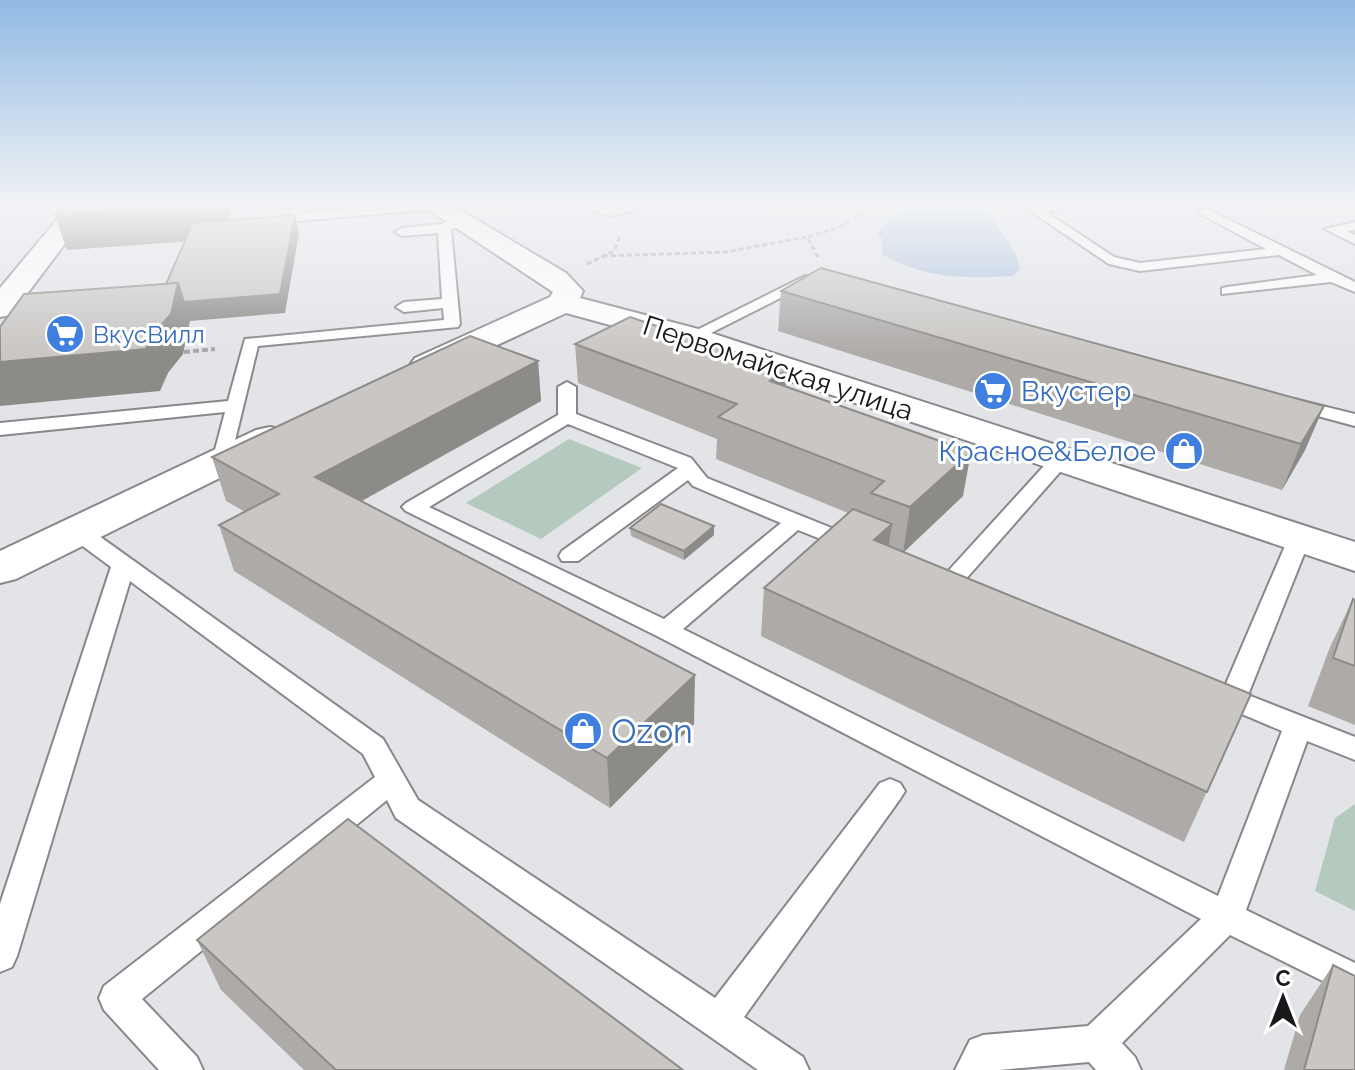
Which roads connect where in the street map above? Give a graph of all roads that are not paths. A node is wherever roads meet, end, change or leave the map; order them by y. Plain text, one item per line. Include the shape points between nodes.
1 (43, 254) edge
2 (446, 254) edge
3 (512, 254) edge
4 (1100, 254) edge
5 (1255, 254) edge
6 (1287, 254) edge
7 (820, 272) edge
8 (1334, 277) junction
9 (1355, 288) edge
10 (1227, 291) dead end
11 (450, 303) junction
12 (563, 303) junction
13 (404, 307) dead end
14 (0, 308) edge
15 (468, 331) junction
16 (691, 337) junction
17 (402, 376) edge
18 (567, 387) dead end
19 (1280, 400) edge
20 (235, 406) junction
21 (567, 417) junction
22 (1355, 420) edge
23 (305, 422) edge
24 (0, 429) edge
25 (1060, 460) junction
26 (222, 461) junction
27 (689, 469) junction
28 (796, 521) junction
29 (77, 531) junction
30 (1299, 539) junction
31 (879, 555) edge
32 (570, 556) dead end
33 (1355, 557) edge
34 (123, 567) junction
35 (0, 569) edge
36 (921, 572) edge
37 (949, 584) junction
38 (977, 595) edge
39 (666, 630) junction
40 (1205, 688) edge
41 (1233, 700) junction
42 (1298, 726) junction
43 (1355, 749) edge
44 (391, 781) junction
45 (890, 791) dead end
46 (1227, 916) junction
47 (0, 956) edge
48 (1355, 981) edge
49 (719, 1021) junction
50 (1096, 1043) junction
51 (184, 1070) edge
52 (790, 1070) edge
53 (974, 1070) edge
54 (1122, 1070) edge

1 - 14 street
2 - 11 lane
3 - 12 street via 556,279 568,291
4 - 5 lane via 1140,267
6 - 8 lane
7 - 16 lane
8 - 9 lane
8 - 10 lane
11 - 13 lane
11 - 15 lane
12 - 15 street
12 - 16 street, Первомайская улица
15 - 17 street
15 - 20 lane via 251,342
16 - 25 street, Первомайская улица
18 - 21 lane
19 - 22 lane
20 - 24 lane
20 - 26 lane
21 - 27 lane via 684,462
21 - 39 lane via 413,507
23 - 26 street
25 - 30 street, Первомайская улица
25 - 37 lane
26 - 29 street
27 - 28 lane via 700,482
27 - 32 lane
28 - 31 lane
28 - 39 lane
29 - 34 lane
29 - 35 street
30 - 33 street, Первомайская улица
30 - 41 lane
34 - 44 lane via 373,747
34 - 47 lane
36 - 37 lane
37 - 38 lane
39 - 46 lane
40 - 41 lane
41 - 42 lane
42 - 43 lane
42 - 46 lane
44 - 49 lane via 407,809
44 - 51 lane via 117,998
45 - 49 lane
46 - 48 lane
46 - 50 lane
49 - 52 lane
50 - 53 lane via 983,1053
50 - 54 lane

